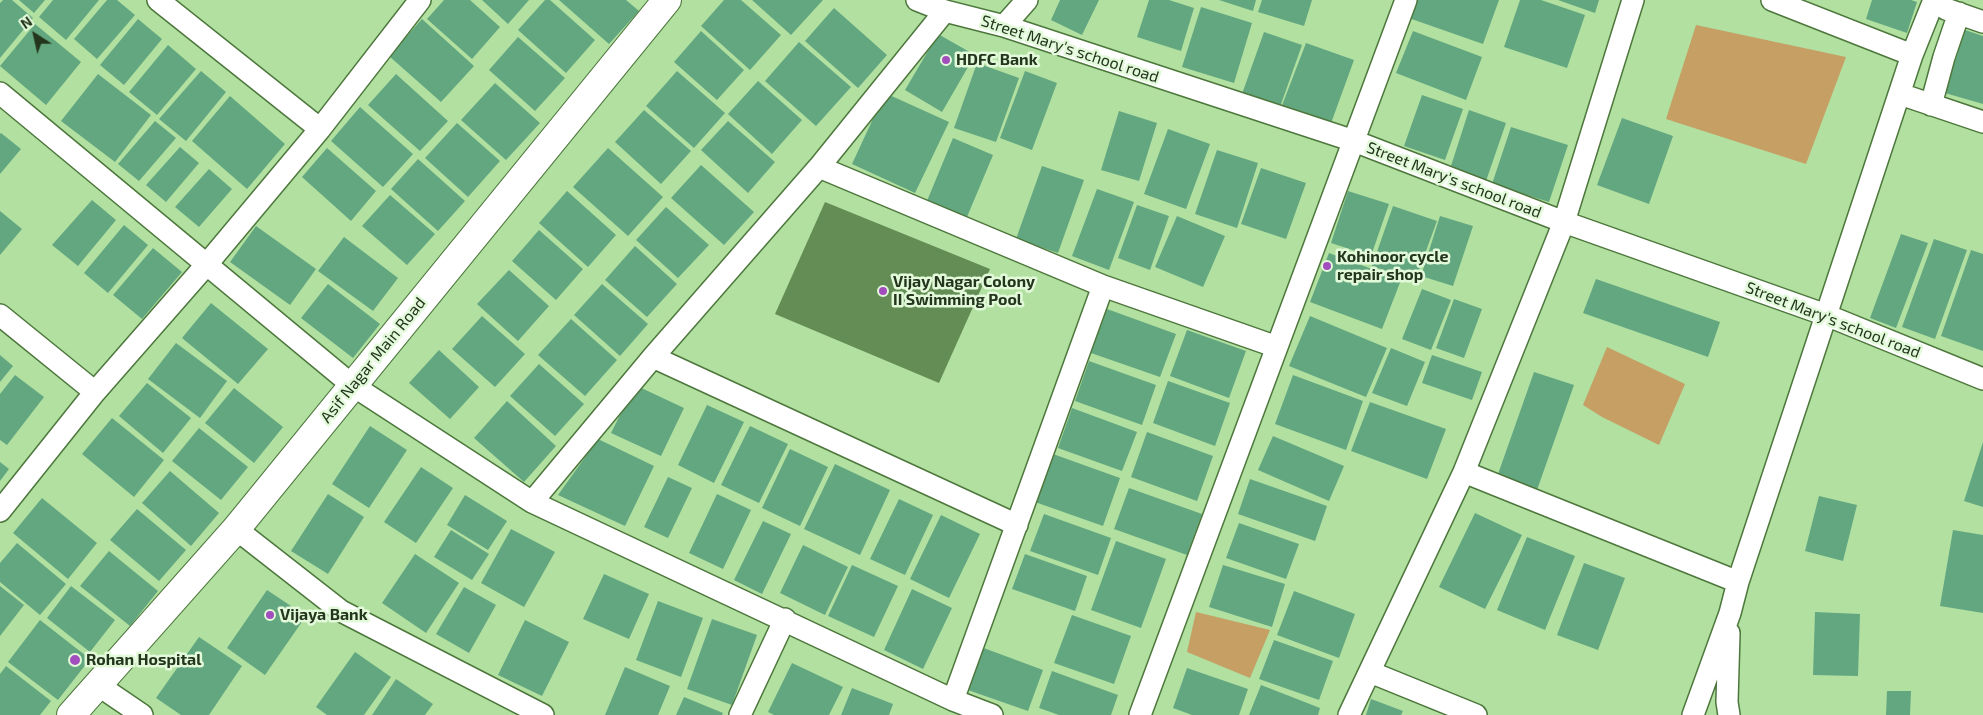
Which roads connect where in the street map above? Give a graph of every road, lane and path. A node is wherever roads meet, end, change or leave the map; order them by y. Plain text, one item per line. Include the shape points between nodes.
1 (158, 0) edge
2 (420, 0) edge
3 (668, 0) edge
4 (918, 0) edge
5 (1027, 0) edge
6 (1406, 0) edge
7 (1633, 0) edge
8 (1772, 0) edge
9 (1933, 2) edge
10 (945, 11) junction
11 (1959, 13) junction
12 (1983, 22) edge
13 (1004, 26) junction
14 (1914, 51) junction
15 (1944, 57) junction
16 (0, 93) edge
17 (1900, 94) junction
18 (1931, 105) junction
19 (1983, 122) edge
20 (320, 129) junction
21 (1354, 141) junction
22 (819, 167) junction
23 (1564, 222) junction
24 (207, 264) junction
25 (1103, 286) junction
26 (0, 315) edge
27 (1826, 315) junction
28 (1278, 347) junction
29 (653, 357) junction
30 (1983, 379) edge
31 (352, 385) junction
32 (95, 392) junction
33 (1464, 472) junction
34 (532, 502) junction
35 (0, 511) edge
36 (1017, 525) junction
37 (236, 529) junction
38 (1738, 582) junction
39 (1730, 613) junction
40 (784, 620) junction
41 (1370, 672) junction
42 (98, 684) junction
43 (953, 700) junction
44 (71, 715) edge
45 (142, 715) edge
46 (543, 715) edge
47 (740, 715) edge
48 (992, 715) edge
49 (1140, 715) edge
50 (1349, 715) edge
51 (1476, 715) edge
52 (1693, 715) edge
53 (1729, 715) edge

1 - 20 street
2 - 20 street
3 - 31 street, Asif Nagar Main Road
4 - 10 street, Street Mary's school road
5 - 13 street
6 - 21 street
7 - 23 street
8 - 14 street
9 - 11 street
9 - 14 street
10 - 13 street, Street Mary's school road
10 - 22 street
11 - 12 street
11 - 15 street
13 - 21 street, Street Mary's school road
14 - 15 street
14 - 17 street
15 - 18 street
16 - 24 street
17 - 18 street
17 - 27 street
18 - 19 street
20 - 24 street
21 - 23 street, Street Mary's school road
21 - 28 street
22 - 25 street
22 - 29 street
23 - 27 street, Street Mary's school road
23 - 33 street
24 - 31 street
24 - 32 street
25 - 28 street
25 - 36 street
26 - 32 street
27 - 30 street, Street Mary's school road
27 - 38 street
28 - 49 street
29 - 34 street
29 - 36 street
31 - 34 street
31 - 37 street, Asif Nagar Main Road
32 - 35 street
33 - 38 street
33 - 41 street
34 - 40 street
36 - 43 street
37 - 42 street, Asif Nagar Main Road
37 - 46 street via 341,611
38 - 39 street
39 - 52 street
39 - 53 street
40 - 43 street
40 - 47 street
41 - 50 street
41 - 51 street
42 - 44 street, Asif Nagar Main Road
42 - 45 street
43 - 48 street

